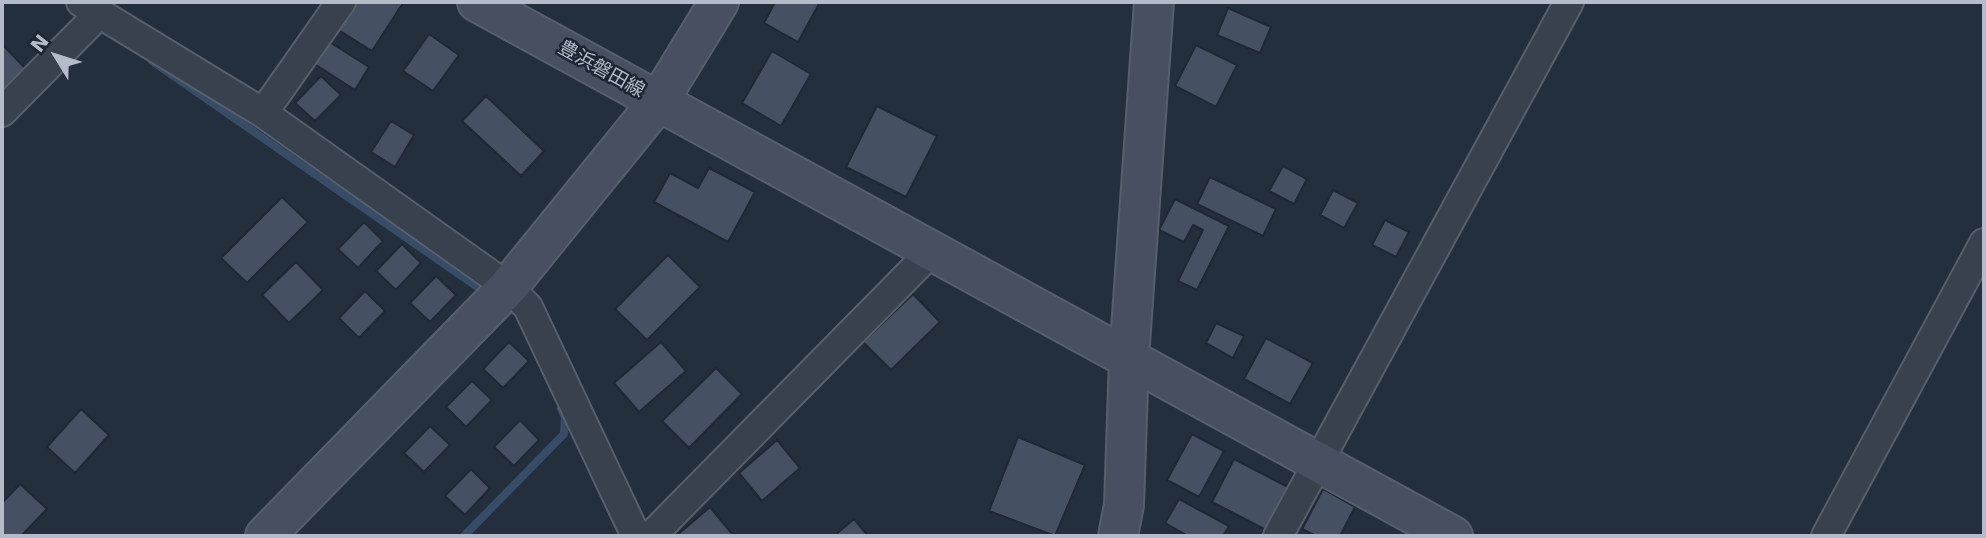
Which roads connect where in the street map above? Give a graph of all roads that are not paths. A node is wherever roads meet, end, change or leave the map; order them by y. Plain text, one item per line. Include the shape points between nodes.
1 (341, 2) edge
2 (477, 2) edge
3 (719, 2) edge
4 (1154, 2) edge
5 (1569, 2) edge
6 (90, 7) edge
7 (658, 102) junction
8 (2, 112) edge
9 (263, 113) junction
10 (1984, 243) edge
11 (932, 251) junction
12 (508, 287) junction
13 (1129, 358) junction
14 (1320, 463) junction
15 (265, 536) edge
16 (636, 536) edge
17 (651, 536) edge
18 (1118, 536) edge
19 (1278, 536) edge
20 (1453, 536) edge
21 (1826, 536) edge

1 - 9 street
2 - 7 street, 豊浜磐田線
3 - 7 street, 豊浜磐田線
4 - 13 street
5 - 14 street
6 - 8 street
6 - 9 street
7 - 11 street
7 - 12 street
9 - 12 street
10 - 21 street
11 - 13 street
11 - 17 street
12 - 15 street
12 - 16 street via 528,307
13 - 14 street
13 - 18 street via 1124,505
14 - 19 street
14 - 20 street

